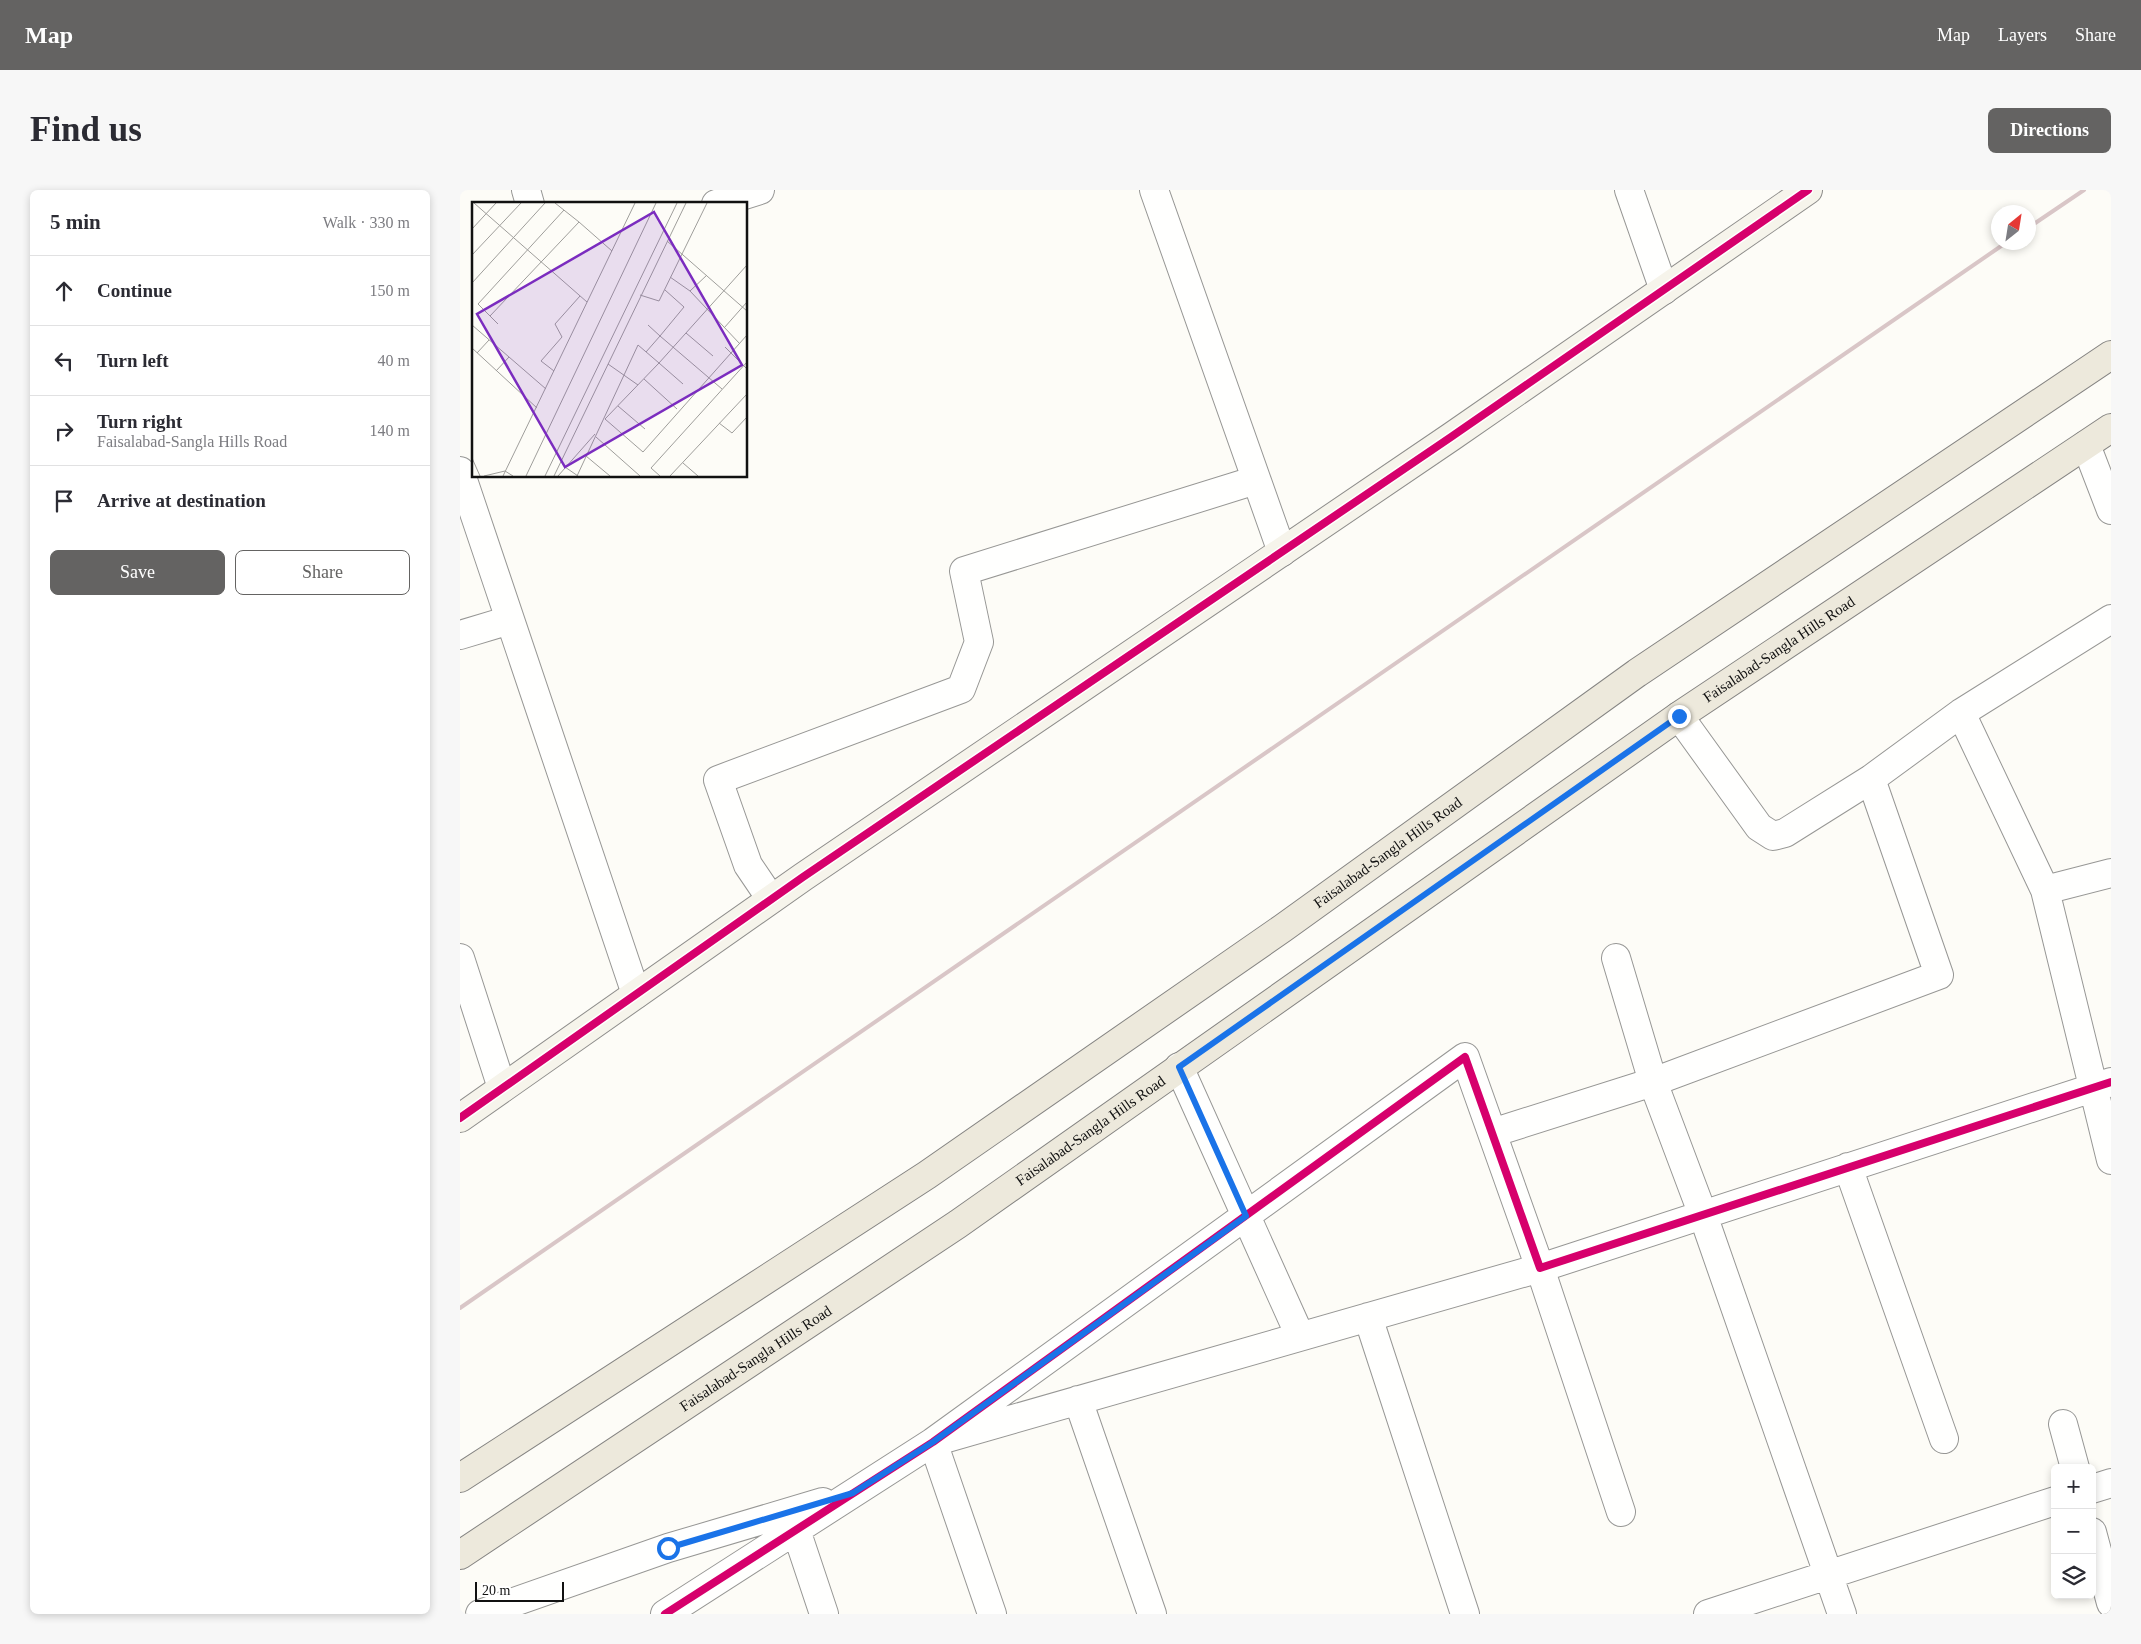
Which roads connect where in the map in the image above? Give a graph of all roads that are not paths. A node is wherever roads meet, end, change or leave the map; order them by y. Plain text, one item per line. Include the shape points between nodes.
1 (760, 190) edge
2 (1154, 190) edge
3 (1629, 190) edge
4 (1808, 190) edge
5 (722, 202) edge
6 (1664, 290) junction
7 (2111, 355) edge
8 (2111, 428) edge
9 (2086, 445) junction
10 (460, 471) edge
11 (1256, 480) junction
12 (2111, 510) edge
13 (1282, 552) junction
14 (2111, 618) edge
15 (510, 620) junction
16 (460, 635) edge
17 (1961, 713) junction
18 (1679, 716) junction
19 (1871, 778) junction
20 (2111, 873) edge
21 (2046, 890) junction
22 (771, 899) junction
23 (460, 958) edge
24 (1616, 958) dead end
25 (636, 994) junction
26 (1179, 1067) junction
27 (1653, 1082) junction
28 (2103, 1084) edge
29 (502, 1088) junction
30 (460, 1118) edge
31 (1492, 1133) junction
32 (2111, 1160) edge
33 (1848, 1167) junction
34 (1702, 1215) junction
35 (1246, 1216) junction
36 (1540, 1268) junction
37 (1368, 1317) junction
38 (1300, 1336) junction
39 (1078, 1400) junction
40 (2063, 1424) dead end
41 (1944, 1439) dead end
42 (933, 1442) junction
43 (2074, 1464) edge
44 (460, 1478) edge
45 (2111, 1483) edge
46 (2096, 1488) edge
47 (853, 1493) junction
48 (2051, 1502) edge
49 (1621, 1512) dead end
50 (796, 1530) junction
51 (2096, 1547) edge
52 (460, 1555) edge
53 (1828, 1575) junction
54 (2111, 1603) edge
55 (480, 1614) edge
56 (665, 1614) edge
57 (824, 1614) edge
58 (992, 1614) edge
59 (1152, 1614) edge
60 (1465, 1614) edge
61 (1708, 1614) edge
62 (1842, 1614) edge

1 - 5 street
2 - 11 street
3 - 6 street
4 - 6 street
6 - 13 street
7 - 44 main road, Faisalabad-Sangla Hills Road via 1637,673 1283,928 927,1175
8 - 9 main road, Faisalabad-Sangla Hills Road
9 - 12 street
9 - 18 main road, Faisalabad-Sangla Hills Road
10 - 15 street
11 - 13 street
11 - 22 street via 964,571 979,642 961,689 718,780 748,864
13 - 22 street
14 - 17 street
15 - 16 street
15 - 25 street
17 - 19 street
17 - 21 street
18 - 19 street via 1759,827 1774,836 1785,834
18 - 26 main road, Faisalabad-Sangla Hills Road
19 - 27 street via 1939,975
20 - 21 street
21 - 28 street
22 - 25 street
23 - 29 street
24 - 27 street
25 - 29 street
26 - 35 street
26 - 52 main road, Faisalabad-Sangla Hills Road via 958,1224
27 - 31 street
27 - 34 street
28 - 32 street
28 - 33 street
29 - 30 street
31 - 35 street via 1465,1057
31 - 36 street
33 - 34 street
33 - 41 street
34 - 36 street
34 - 53 street
35 - 38 street
35 - 42 street
36 - 37 street
36 - 49 street
37 - 38 street
37 - 60 street
38 - 39 street
39 - 42 street
39 - 59 street
40 - 43 street
42 - 47 street
42 - 58 street
45 - 46 street
47 - 50 street
47 - 55 street via 668,1548
48 - 53 street
50 - 56 street
50 - 57 street
51 - 54 street
53 - 61 street
53 - 62 street

